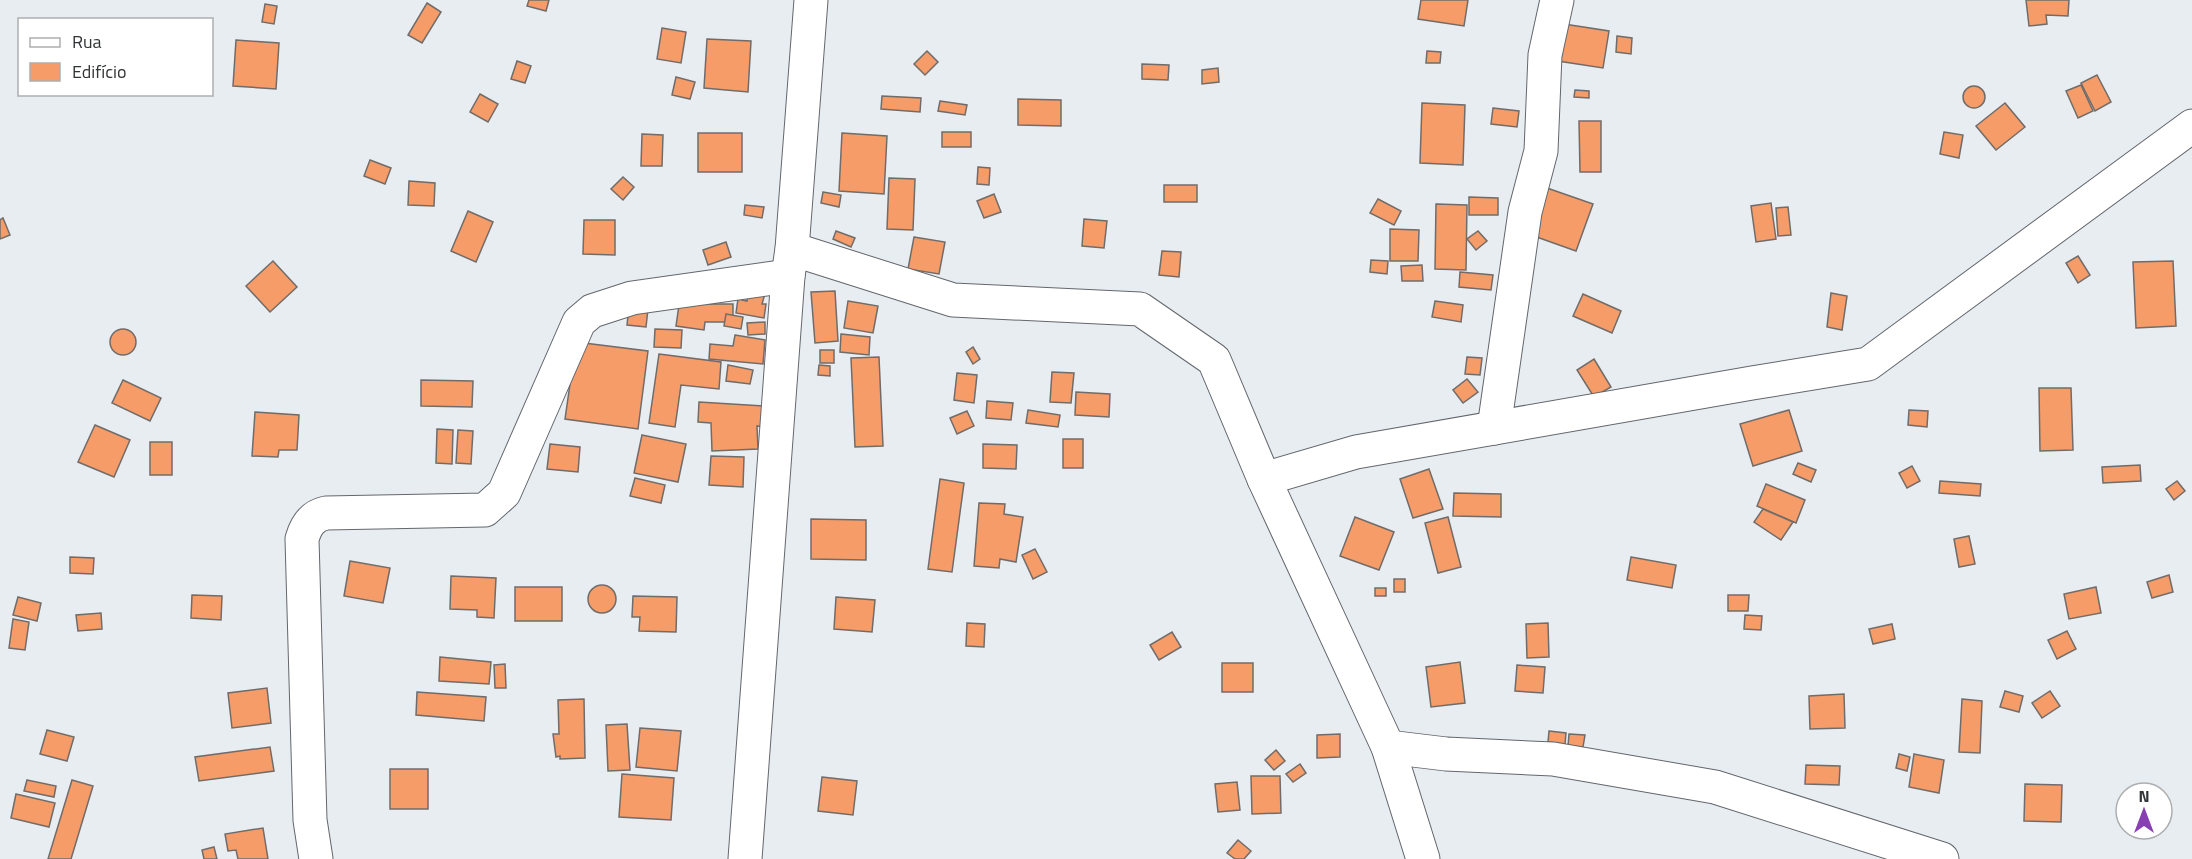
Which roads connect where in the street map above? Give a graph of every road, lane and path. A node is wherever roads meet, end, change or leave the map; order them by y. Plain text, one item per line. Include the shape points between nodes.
1 (811, 0) edge
2 (1557, 0) edge
3 (2192, 126) edge
4 (790, 262) junction
5 (1494, 428) junction
6 (1264, 479) junction
7 (1388, 747) junction
8 (316, 859) edge
9 (745, 859) edge
10 (1423, 859) edge
11 (1942, 859) edge

1 - 4 street
2 - 5 street via 1542,82 1541,151 1525,212
3 - 5 street via 1868,364
4 - 6 street via 953,300 1140,309 1214,360
4 - 8 street via 632,298 592,311 579,322 504,493 485,510 326,513 318,515 305,528 302,539 310,820
4 - 9 street
5 - 6 street via 1356,452
6 - 7 street
7 - 10 street
7 - 11 street via 1553,759 1715,788

